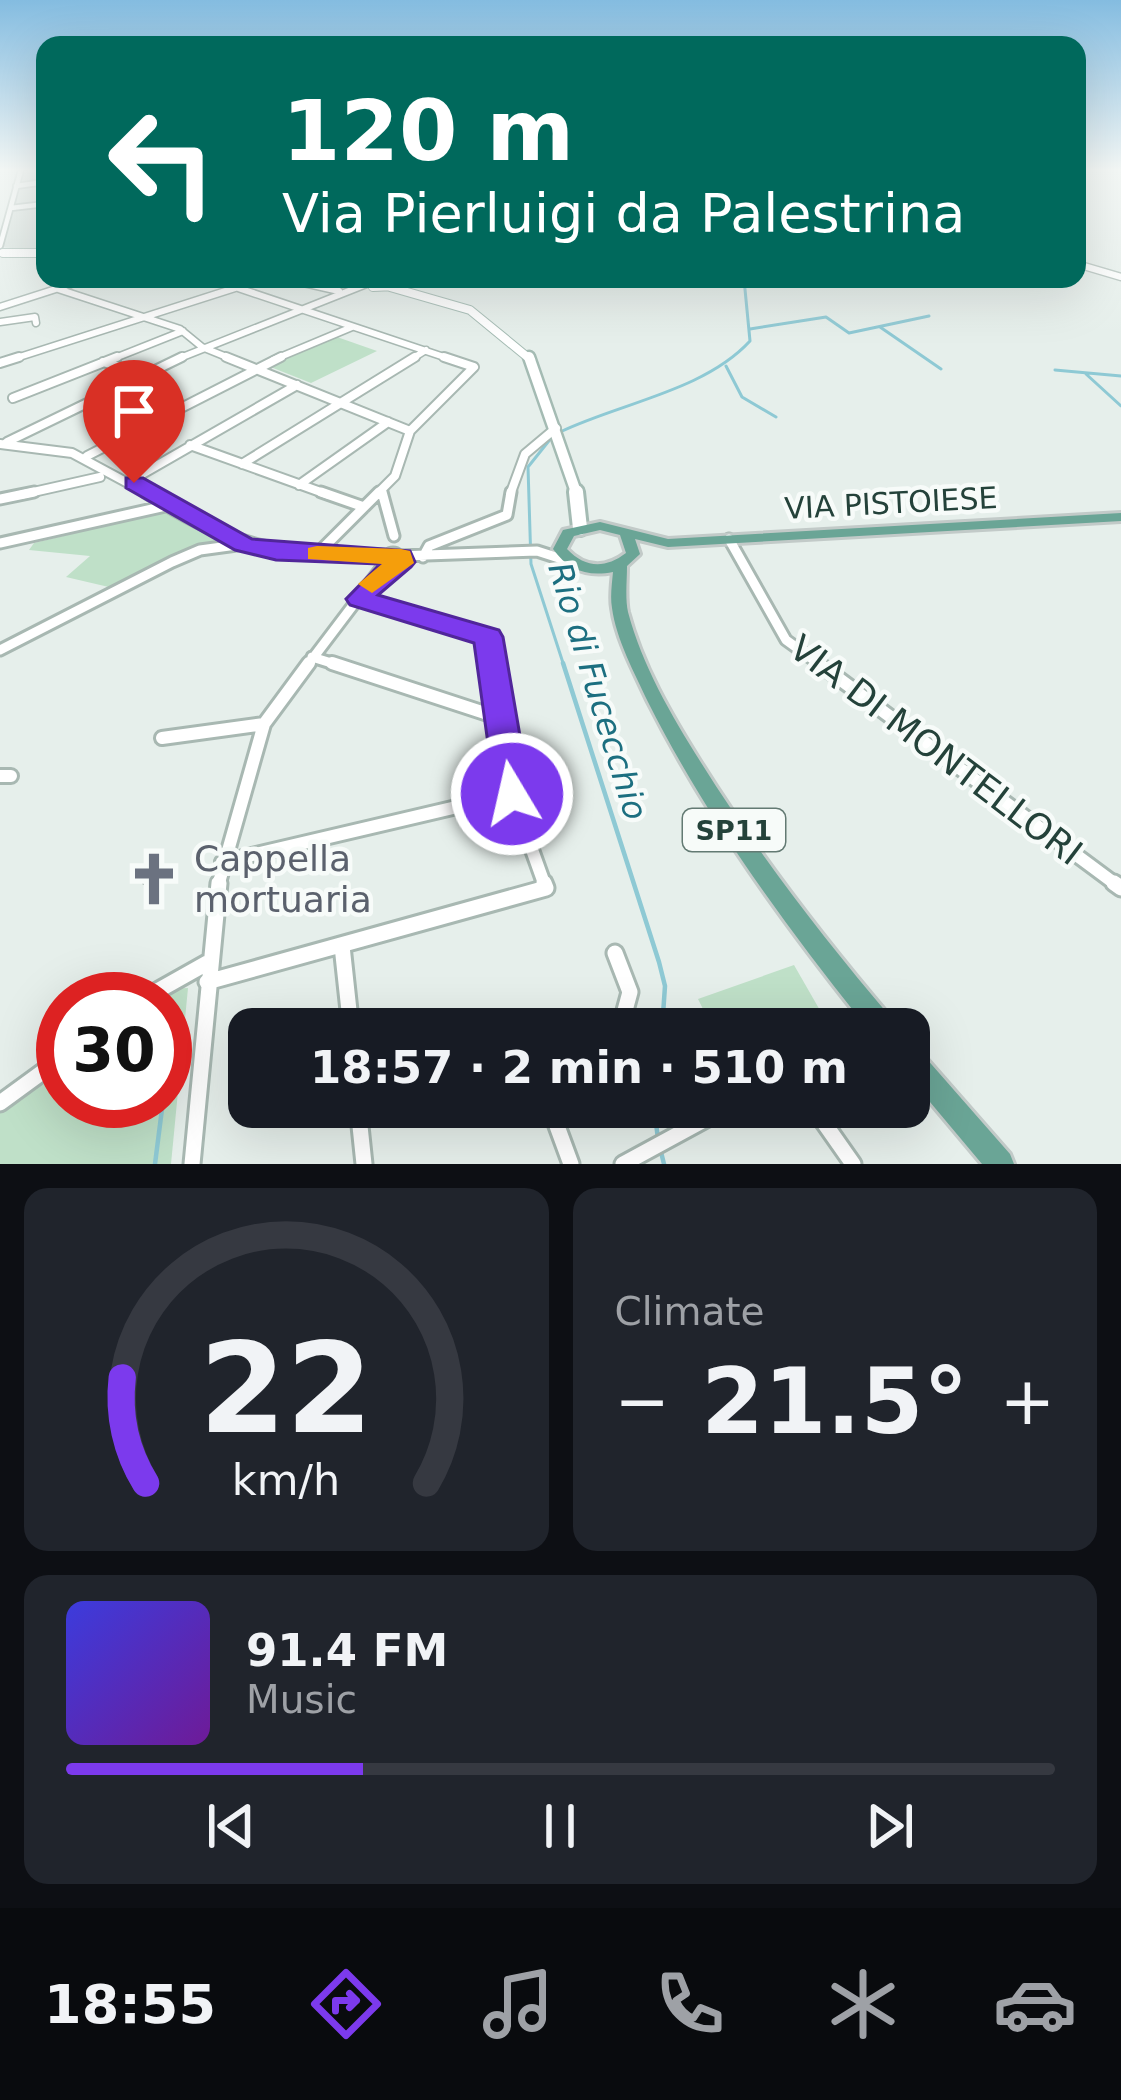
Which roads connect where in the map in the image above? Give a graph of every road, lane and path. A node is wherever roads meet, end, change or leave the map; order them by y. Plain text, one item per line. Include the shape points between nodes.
1 (4, 251) edge
2 (36, 253) edge
3 (1086, 267) edge
4 (1121, 277) edge
5 (61, 288) edge
6 (238, 288) joint
7 (326, 288) edge
8 (358, 288) edge
9 (358, 288) edge
10 (405, 288) edge
11 (58, 289) junction
12 (353, 289) junction
13 (344, 292) junction
14 (0, 307) edge
15 (301, 308) junction
16 (147, 320) junction
17 (0, 322) edge
18 (36, 323) dead end
19 (353, 326) junction
20 (183, 331) junction
21 (202, 347) junction
22 (426, 350) junction
23 (103, 362) junction
24 (0, 363) edge
25 (254, 368) junction
26 (147, 376) junction
27 (297, 385) junction
28 (13, 398) dead end
29 (341, 403) junction
30 (388, 422) junction
31 (30, 431) junction
32 (410, 431) junction
33 (557, 431) junction
34 (1, 444) edge
35 (17, 444) junction
36 (190, 446) junction
37 (88, 456) junction
38 (242, 464) junction
39 (100, 477) dead end
40 (130, 481) junction
41 (299, 484) junction
42 (382, 492) junction
43 (578, 495) junction
44 (0, 499) edge
45 (170, 505) junction
46 (364, 507) junction
47 (1121, 517) edge
48 (604, 526) junction
49 (580, 528) junction
50 (394, 536) dead end
51 (627, 536) junction
52 (564, 537) junction
53 (729, 539) junction
54 (0, 543) edge
55 (664, 543) junction
56 (244, 544) junction
57 (537, 551) junction
58 (318, 554) junction
59 (423, 557) junction
60 (392, 561) junction
61 (626, 561) junction
62 (573, 563) junction
63 (360, 599) junction
64 (619, 608) junction
65 (0, 650) edge
66 (312, 658) junction
67 (500, 718) junction
68 (264, 724) junction
69 (162, 737) dead end
70 (512, 794) junction
71 (222, 862) junction
72 (1121, 888) edge
73 (342, 946) junction
74 (615, 953) dead end
75 (207, 963) junction
76 (191, 972) edge
77 (206, 982) junction
78 (348, 1008) edge
79 (625, 1008) edge
80 (868, 1008) edge
81 (36, 1077) edge
82 (930, 1082) edge
83 (0, 1103) edge
84 (360, 1128) edge
85 (558, 1128) edge
86 (690, 1128) edge
87 (828, 1128) edge
88 (192, 1164) edge
89 (364, 1164) edge
90 (571, 1164) edge
91 (623, 1164) edge
92 (853, 1164) edge
93 (1000, 1164) edge

1 - 2 main road
3 - 4 street
5 - 11 street
6 - 15 street
6 - 16 street
7 - 13 street
8 - 12 street
9 - 12 street
10 - 33 main road via 470,310 511,335 533,361
11 - 14 street
11 - 16 street
12 - 13 street
13 - 15 street
15 - 19 street
15 - 21 street
16 - 20 street
16 - 24 street
17 - 18 street
19 - 22 street
19 - 25 street
20 - 21 street
20 - 23 street
21 - 25 street
21 - 26 street
22 - 29 street
22 - 32 street via 474,367
23 - 26 street
23 - 28 street
25 - 27 street
25 - 37 street
26 - 31 street
27 - 29 street
27 - 36 street
29 - 30 street
29 - 38 street
30 - 32 street
30 - 41 street
31 - 34 street
31 - 35 street
32 - 42 street
33 - 43 main road
33 - 59 street via 539,437 518,462 508,514 429,545
34 - 35 street
35 - 37 street
36 - 38 street
36 - 40 street
37 - 40 street
38 - 41 street
39 - 44 street
40 - 45 street
41 - 46 street
42 - 46 street
42 - 50 street
43 - 48 main road
43 - 49 main road
45 - 54 street
45 - 56 street
46 - 58 street
47 - 53 main road, VIA PISTOIESE
48 - 49 main road
48 - 51 main road, VIA PISTOIESE
49 - 52 main road
51 - 55 main road, VIA PISTOIESE
51 - 61 main road via 634,546
52 - 57 street
52 - 62 main road via 560,549
53 - 55 main road, VIA PISTOIESE
53 - 72 street, VIA DI MONTELLORI via 786,640
55 - 61 main road, VIA PISTOIESE
56 - 58 street
56 - 65 street via 186,556
57 - 59 street
57 - 62 street
58 - 60 street
59 - 60 street
60 - 63 street
61 - 62 main road via 599,569
61 - 64 main road, SP11
62 - 64 main road
63 - 66 street
63 - 67 street via 488,637
64 - 80 main road, SP11 via 687,756 763,874
66 - 67 street
66 - 68 street
67 - 70 street
68 - 69 street
68 - 71 street
70 - 71 street
70 - 73 street via 547,888
71 - 75 street
73 - 77 street
73 - 78 street
74 - 79 street via 629,992
75 - 76 street
75 - 77 street
77 - 88 street
81 - 83 street
82 - 93 main road
84 - 89 street
85 - 90 street
86 - 91 street
87 - 92 street

